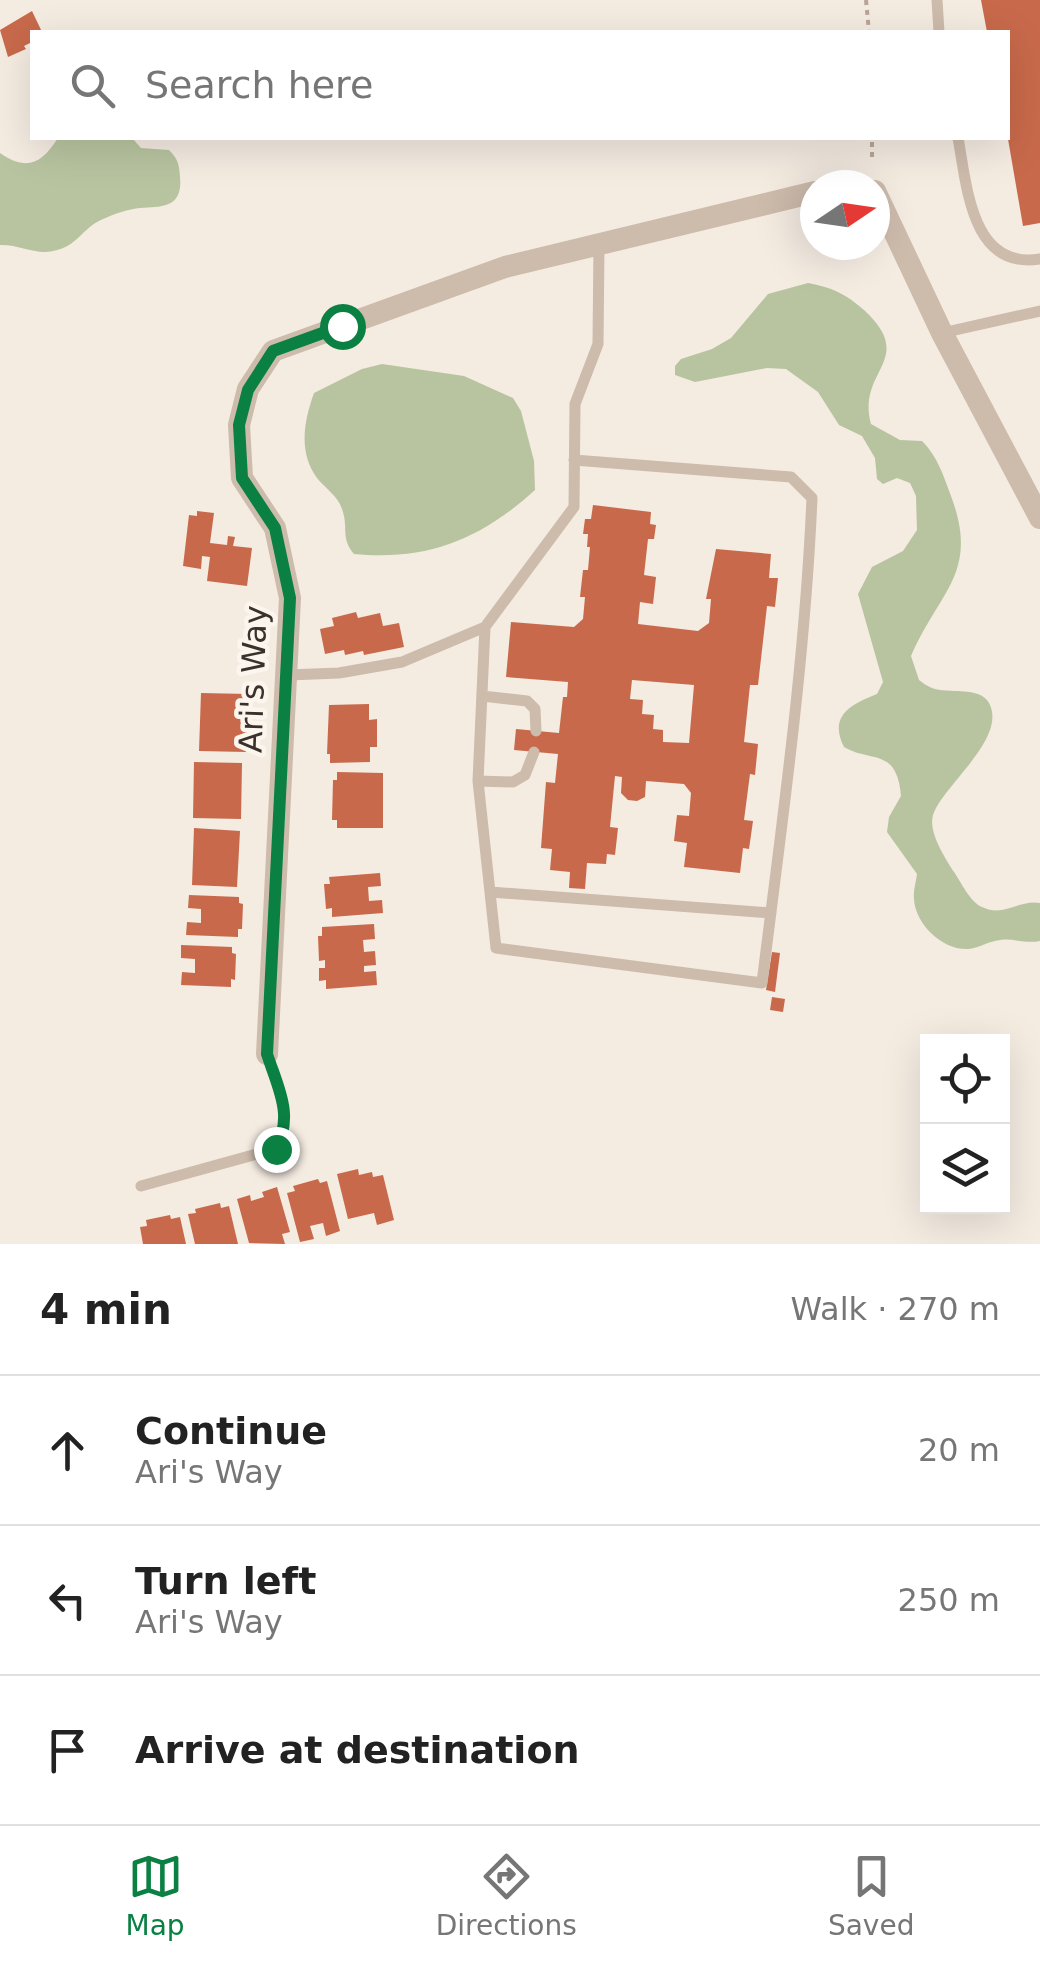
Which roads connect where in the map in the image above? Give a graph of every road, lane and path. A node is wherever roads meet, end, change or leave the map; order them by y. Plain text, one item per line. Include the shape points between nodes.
1 (866, 0) edge
2 (937, 0) edge
3 (869, 30) edge
4 (939, 30) edge
5 (872, 140) edge
6 (958, 140) edge
7 (872, 157) dead end
8 (800, 196) edge
9 (890, 228) edge
10 (599, 244) junction
11 (1040, 259) edge
12 (1040, 311) edge
13 (942, 333) junction
14 (574, 460) junction
15 (1040, 518) edge
16 (485, 627) junction
17 (288, 675) junction
18 (482, 696) junction
19 (536, 731) dead end
20 (534, 752) dead end
21 (478, 781) junction
22 (490, 892) junction
23 (770, 912) junction
24 (267, 1054) joint
25 (141, 1186) dead end

1 - 3 path
2 - 4 lane
5 - 7 path
6 - 11 lane via 982,234 998,253
8 - 10 street, Ari's Way
9 - 13 street
10 - 14 lane via 598,344 575,404
10 - 17 street, Ari's Way via 505,267 273,351 248,390 239,425 242,478 275,528 290,598
12 - 13 lane
13 - 15 street
14 - 16 lane via 574,508
14 - 23 lane via 791,477 812,498
16 - 17 lane via 402,662
16 - 18 lane
17 - 24 street, Ari's Way
18 - 19 lane via 527,701
18 - 21 lane
20 - 21 lane via 526,776
21 - 22 lane
22 - 23 lane
22 - 23 lane via 496,948 762,984
24 - 25 lane, Ari's Way via 286,1110 276,1149

